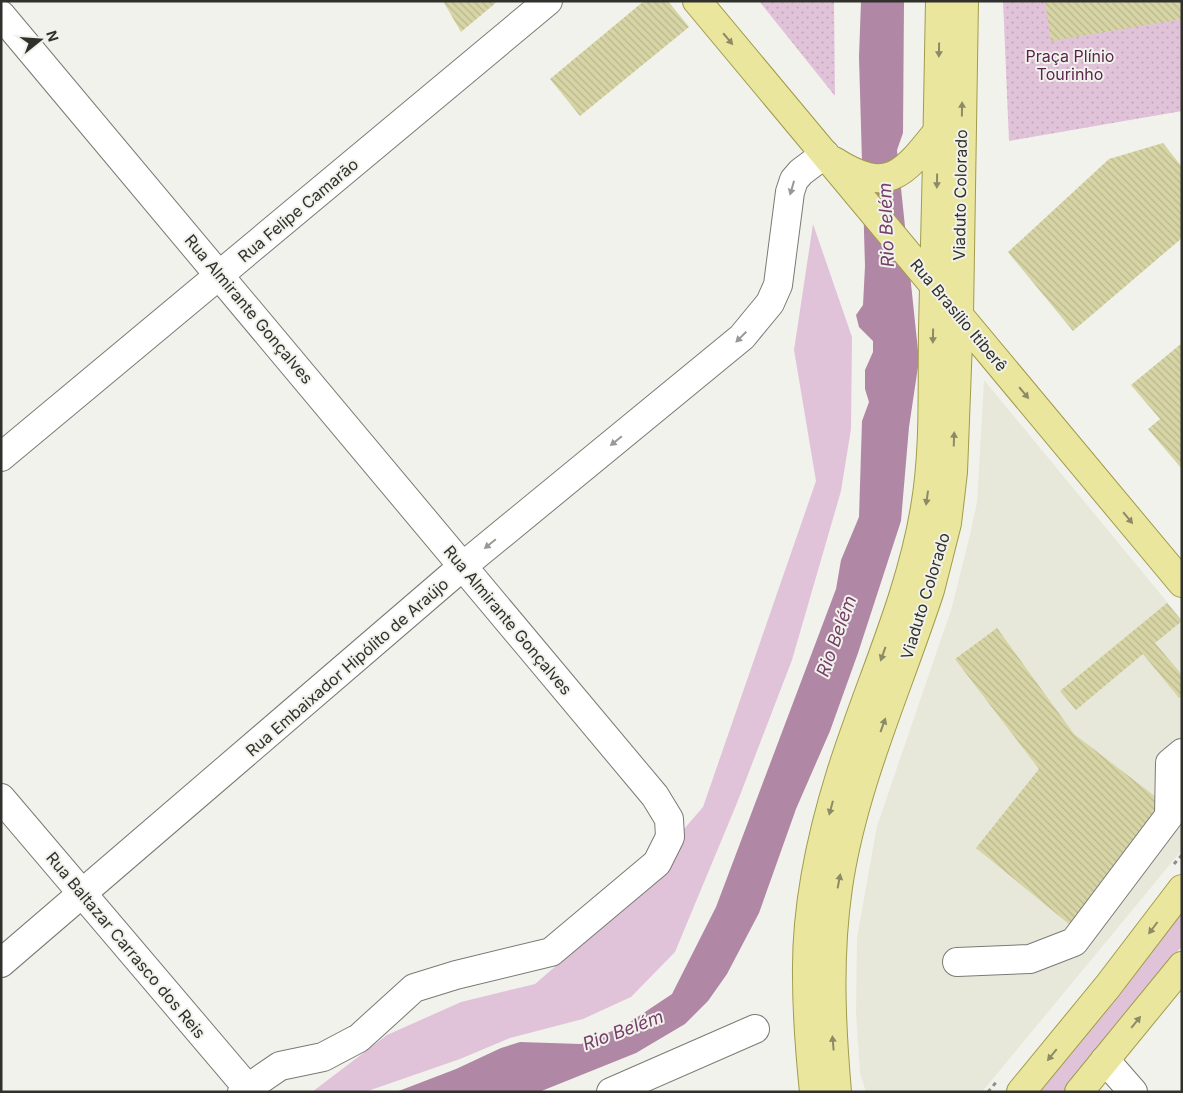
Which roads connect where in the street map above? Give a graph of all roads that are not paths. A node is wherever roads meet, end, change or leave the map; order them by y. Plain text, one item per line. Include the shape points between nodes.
1 (548, 1) edge
2 (697, 1) edge
3 (940, 1) edge
4 (964, 1) edge
5 (1, 15) edge
6 (937, 132) junction
7 (824, 154) junction
8 (220, 274) junction
9 (936, 287) junction
10 (959, 315) junction
11 (1, 457) edge
12 (463, 566) junction
13 (1182, 583) edge
14 (1182, 753) edge
15 (1, 798) edge
16 (1182, 889) edge
17 (83, 894) junction
18 (957, 962) dead end
19 (1, 963) edge
20 (1182, 966) edge
21 (755, 1029) dead end
22 (1105, 1060) junction
23 (247, 1090) edge
24 (611, 1092) edge
25 (814, 1092) edge
26 (837, 1092) edge
27 (1021, 1092) edge
28 (1079, 1092) edge
29 (1133, 1092) edge

1 - 8 street, Rua Felipe Camarão
2 -> 7 main road, Rua Brasílio Itiberê
3 -> 6 main road, Viaduto Colorado
10 -> 4 main road, Viaduto Colorado
5 - 8 street, Rua Almirante Gonçalves
6 - 7 main road via 901,172 877,178 856,175
6 -> 9 main road, Viaduto Colorado
7 - 9 main road, Rua Brasílio Itiberê
7 -> 12 street, Rua Embaixador Hipólito de Araújo via 794,180 778,285 770,303 742,337
8 - 11 street, Rua Felipe Camarão
8 - 12 street, Rua Almirante Gonçalves
9 - 10 main road, Rua Brasílio Itiberê
9 -> 25 main road, Viaduto Colorado via 929,478 920,539 841,775 826,829 810,921 806,972
10 -> 13 main road, Rua Brasílio Itiberê
26 -> 10 main road, Viaduto Colorado via 830,976 838,886 861,788 930,590 947,523 953,472
12 - 17 street, Rua Embaixador Hipólito de Araújo
12 - 23 street, Rua Almirante Gonçalves via 655,796 669,820 670,836 657,862 551,952 414,988 359,1038 323,1057 280,1066
14 - 18 street via 1170,763 1169,816 1074,942 1030,959
15 - 17 street, Rua Baltazar Carrasco dos Reis
16 -> 27 main road
17 - 19 street, Rua Embaixador Hipólito de Araújo
17 - 23 street, Rua Baltazar Carrasco dos Reis
22 -> 20 main road
21 - 24 street
22 - 28 main road
22 - 29 street

